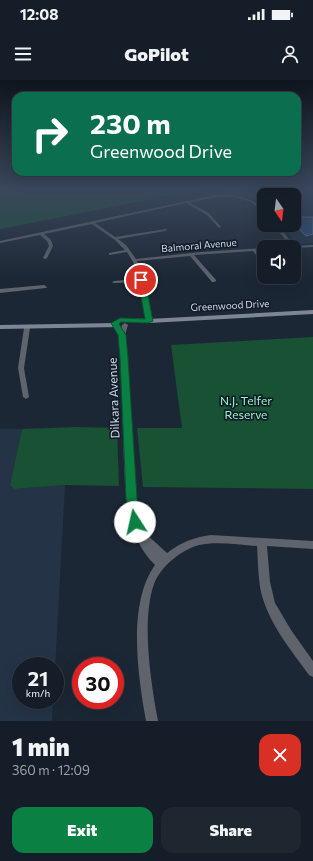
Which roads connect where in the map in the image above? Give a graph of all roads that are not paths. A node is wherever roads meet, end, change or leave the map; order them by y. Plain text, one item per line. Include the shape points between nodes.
1 (102, 220) edge
2 (213, 220) edge
3 (92, 222) junction
4 (219, 227) dead end
5 (165, 230) dead end
6 (281, 232) edge
7 (41, 233) junction
8 (114, 238) junction
9 (288, 240) edge
10 (0, 242) edge
11 (313, 246) edge
12 (301, 247) edge
13 (255, 250) joint
14 (128, 251) junction
15 (257, 253) edge
16 (111, 254) dead end
17 (191, 254) junction
18 (45, 258) dead end
19 (135, 260) junction
20 (141, 280) junction
21 (214, 281) dead end
22 (114, 282) dead end
23 (44, 286) dead end
24 (0, 291) edge
25 (313, 312) edge
26 (149, 321) junction
27 (121, 323) junction
28 (0, 328) edge
29 (27, 328) junction
30 (26, 397) dead end
31 (262, 542) junction
32 (313, 545) edge
33 (164, 562) junction
34 (313, 671) edge
35 (152, 721) edge

1 - 3 street
2 - 4 street
3 - 7 street
3 - 8 street
5 - 8 street
6 - 9 street
7 - 10 street
7 - 18 street via 51,246
8 - 14 street
11 - 12 street
13 - 15 street
13 - 17 street, Balmoral Avenue
14 - 16 street
14 - 19 street
17 - 19 street, Balmoral Avenue
17 - 21 street
19 - 20 street
20 - 22 street
20 - 26 street
23 - 24 street
25 - 26 street, Greenwood Drive
26 - 27 street, Greenwood Drive
27 - 29 street, Greenwood Drive
27 - 33 street, Dilkara Avenue via 131,498 138,530 148,552
28 - 29 street, Greenwood Drive
29 - 30 street via 21,361
31 - 32 street
31 - 33 street via 201,540 182,547
31 - 34 street via 266,585 272,607 288,636
33 - 35 street via 150,583 144,613 145,660

